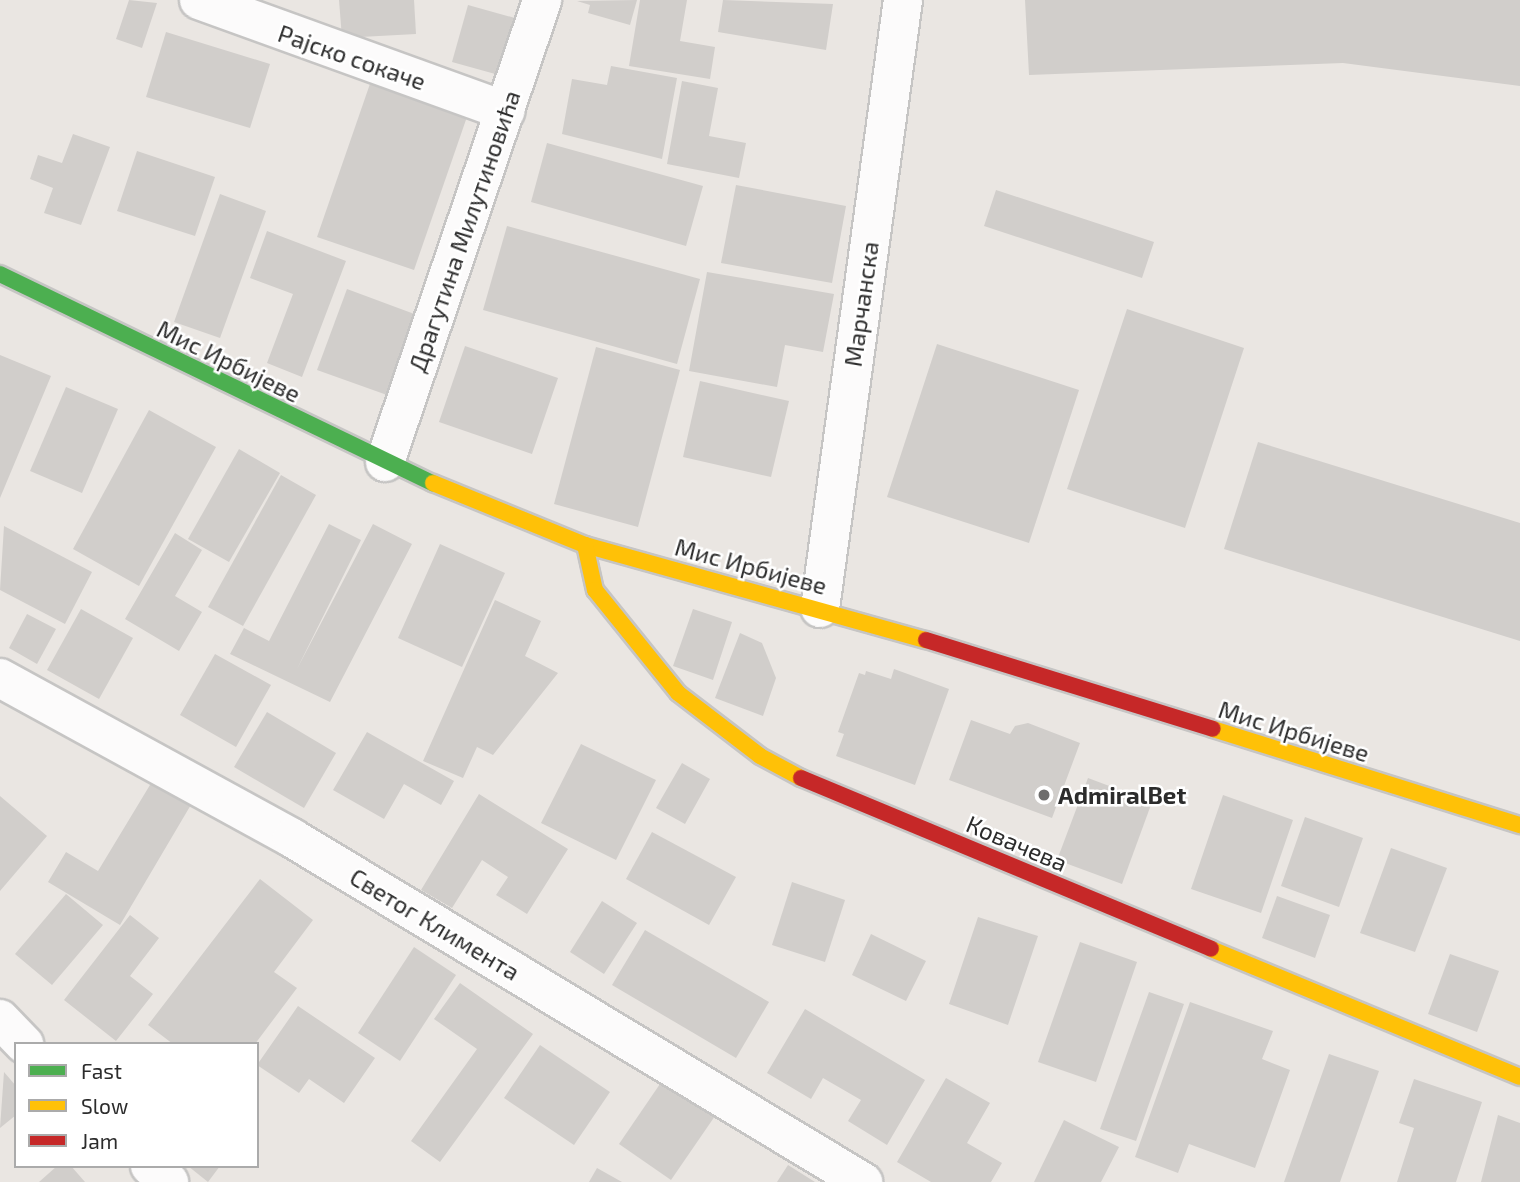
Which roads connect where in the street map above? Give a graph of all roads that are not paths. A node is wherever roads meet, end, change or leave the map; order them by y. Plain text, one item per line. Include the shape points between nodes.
1 (199, 0) edge
2 (542, 0) edge
3 (902, 0) edge
4 (506, 111) junction
5 (0, 274) edge
6 (385, 462) junction
7 (585, 545) junction
8 (820, 608) junction
9 (0, 678) edge
10 (1520, 825) edge
11 (0, 1019) edge
12 (22, 1042) edge
13 (1520, 1077) edge
14 (152, 1168) edge
15 (169, 1182) edge
16 (863, 1182) edge

1 - 4 street, Рајско сокаче
2 - 4 street, Драгутина Милутиновића
3 - 8 street, Марчанска
4 - 6 street, Драгутина Милутиновића
5 - 6 street, Мис Ирбијеве
6 - 7 street, Мис Ирбијеве
7 - 8 street, Мис Ирбијеве
7 - 13 street, Ковачева via 595,590 642,651 678,693 760,756 816,786
8 - 10 street, Мис Ирбијеве
9 - 16 street, Светог Климента via 292,838
11 - 12 street
14 - 15 street

